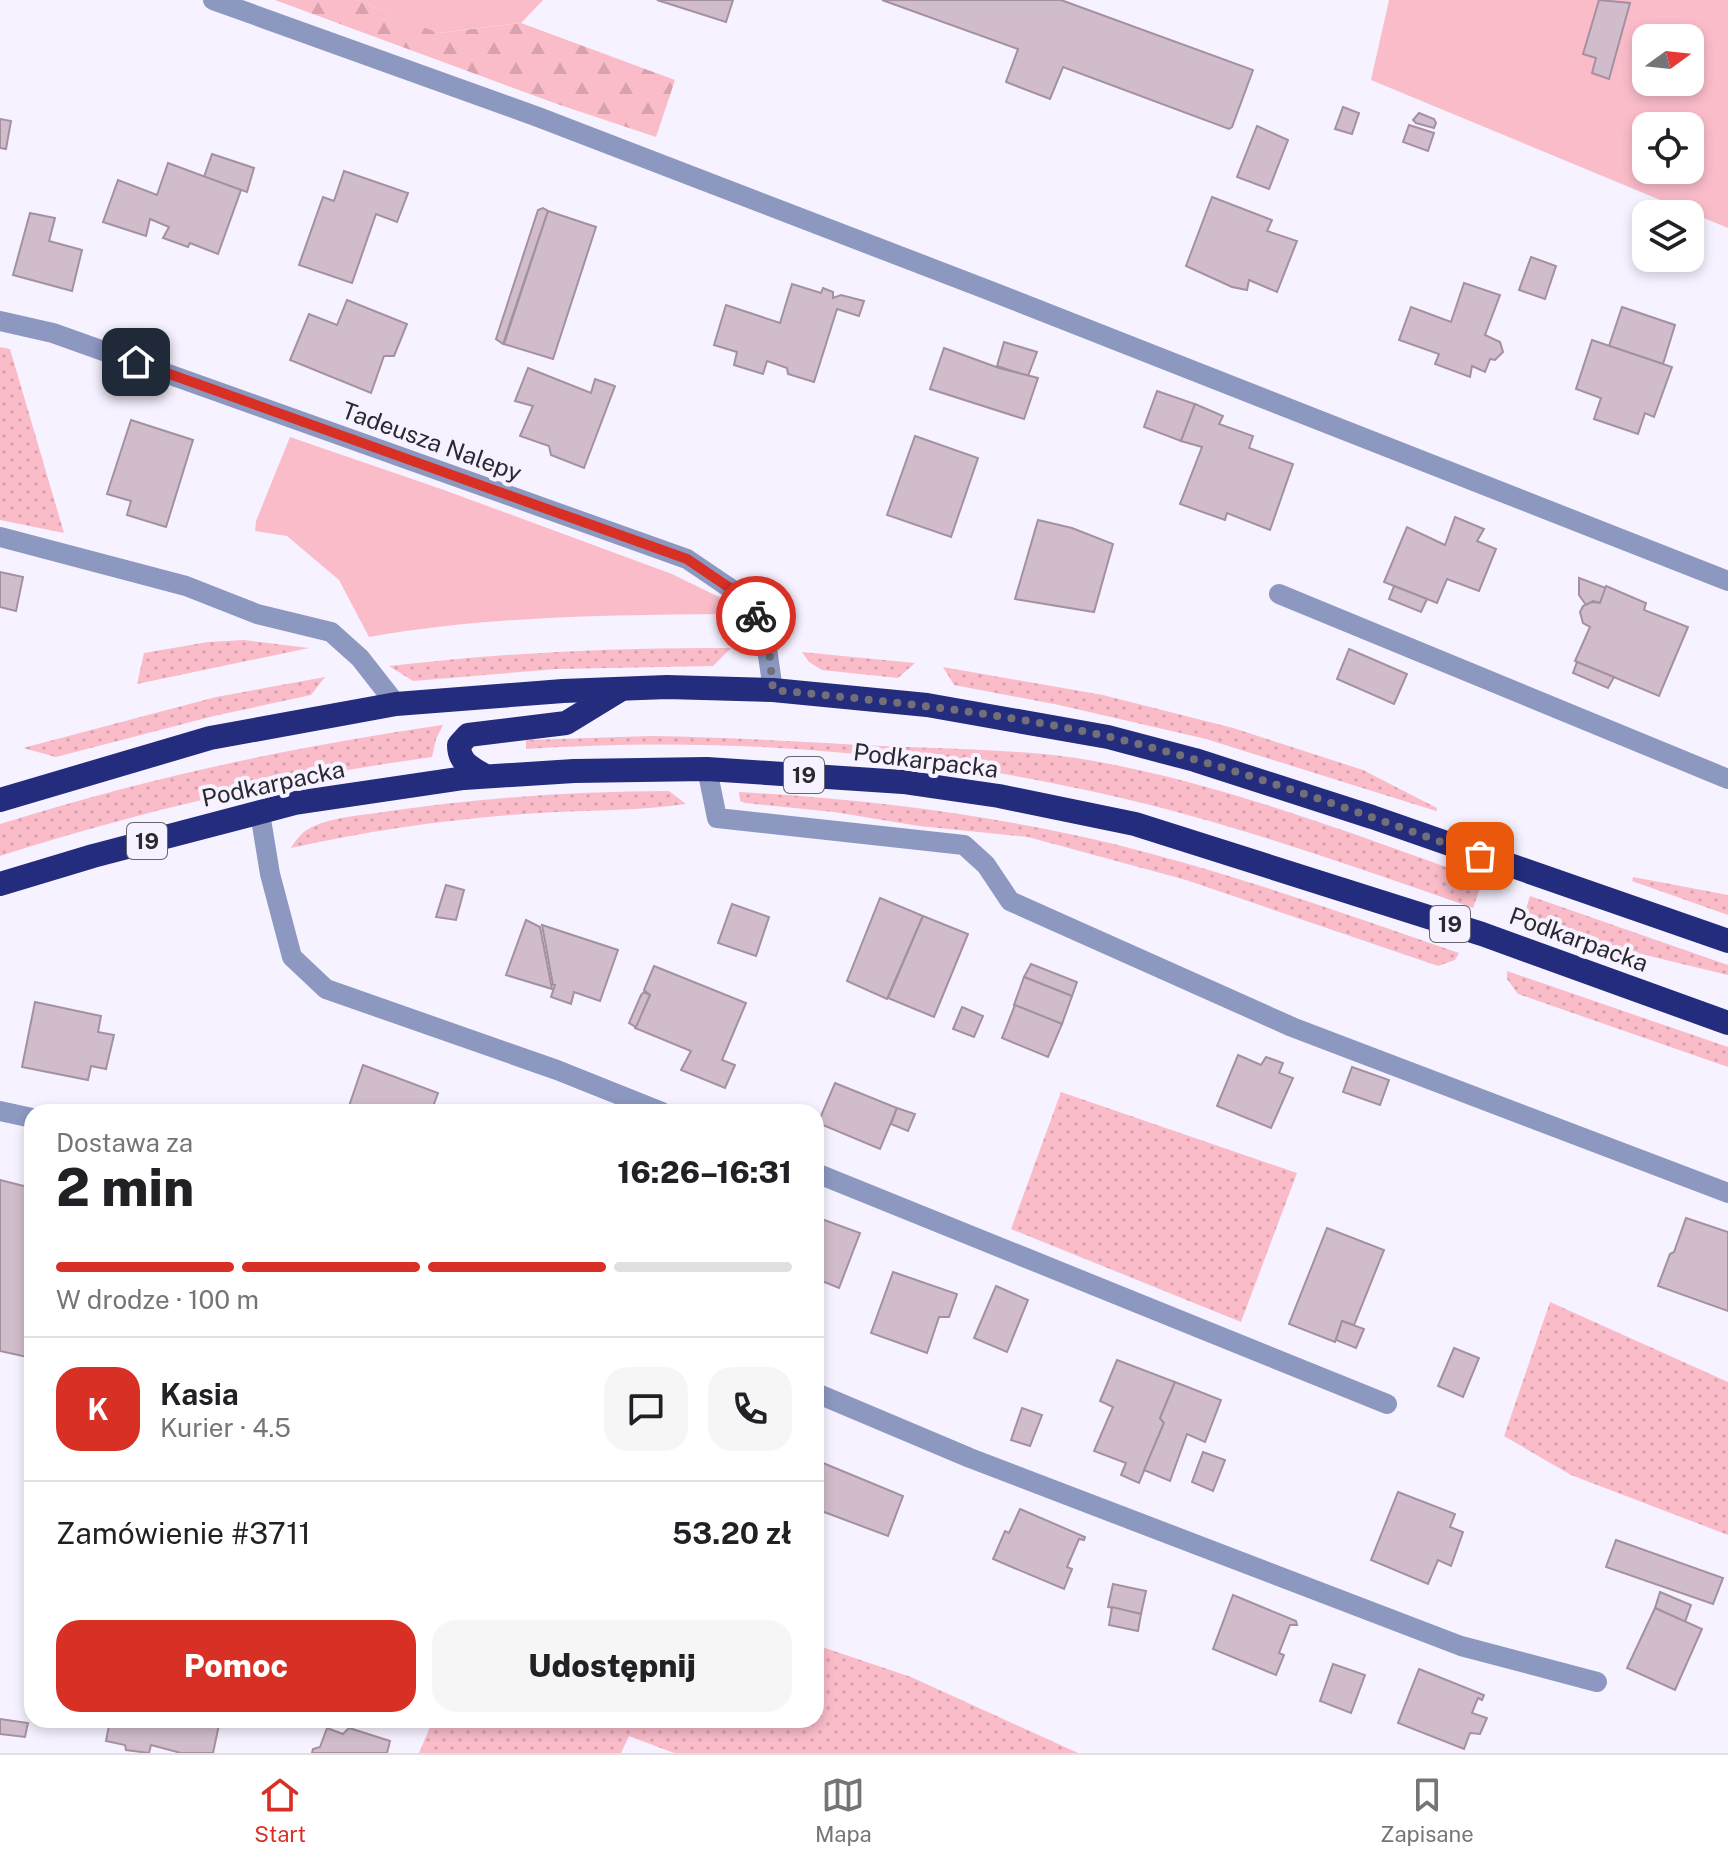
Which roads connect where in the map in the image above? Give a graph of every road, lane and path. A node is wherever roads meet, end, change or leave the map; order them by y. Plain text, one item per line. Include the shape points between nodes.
1 (213, 0) edge
2 (0, 321) edge
3 (0, 537) edge
4 (1728, 581) edge
5 (1279, 594) dead end
6 (622, 689) junction
7 (773, 690) junction
8 (396, 704) junction
9 (707, 769) junction
10 (485, 776) junction
11 (1728, 779) edge
12 (1, 797) edge
13 (260, 813) junction
14 (0, 884) edge
15 (1728, 941) edge
16 (1728, 1023) edge
17 (642, 1104) edge
18 (0, 1111) edge
19 (24, 1116) edge
20 (824, 1176) edge
21 (1728, 1193) edge
22 (824, 1396) edge
23 (1387, 1404) dead end
24 (1597, 1682) dead end

1 - 4 street via 553,122
2 - 7 street, Tadeusza Nalepy via 53,333 687,559 749,601 769,649
3 - 8 street via 186,586 257,614 331,632 360,658
5 - 11 street
6 - 7 highway, Podkarpacka
6 - 8 highway, Podkarpacka
6 - 10 highway via 566,723 468,735 459,754
7 - 15 highway, Podkarpacka via 927,705 1108,737 1372,817
8 - 12 highway, Podkarpacka via 210,738
9 - 10 highway, Podkarpacka / 19
9 - 16 highway, Podkarpacka / 19 via 903,782 1135,824 1468,929
9 - 21 street via 717,818 964,845 986,865 1010,901 1292,1027
10 - 13 highway, Podkarpacka / 19 via 295,803
13 - 14 highway, Podkarpacka / 19
13 - 17 street via 292,957 326,989
18 - 19 street
20 - 23 street
22 - 24 street via 985,1464 1461,1646

